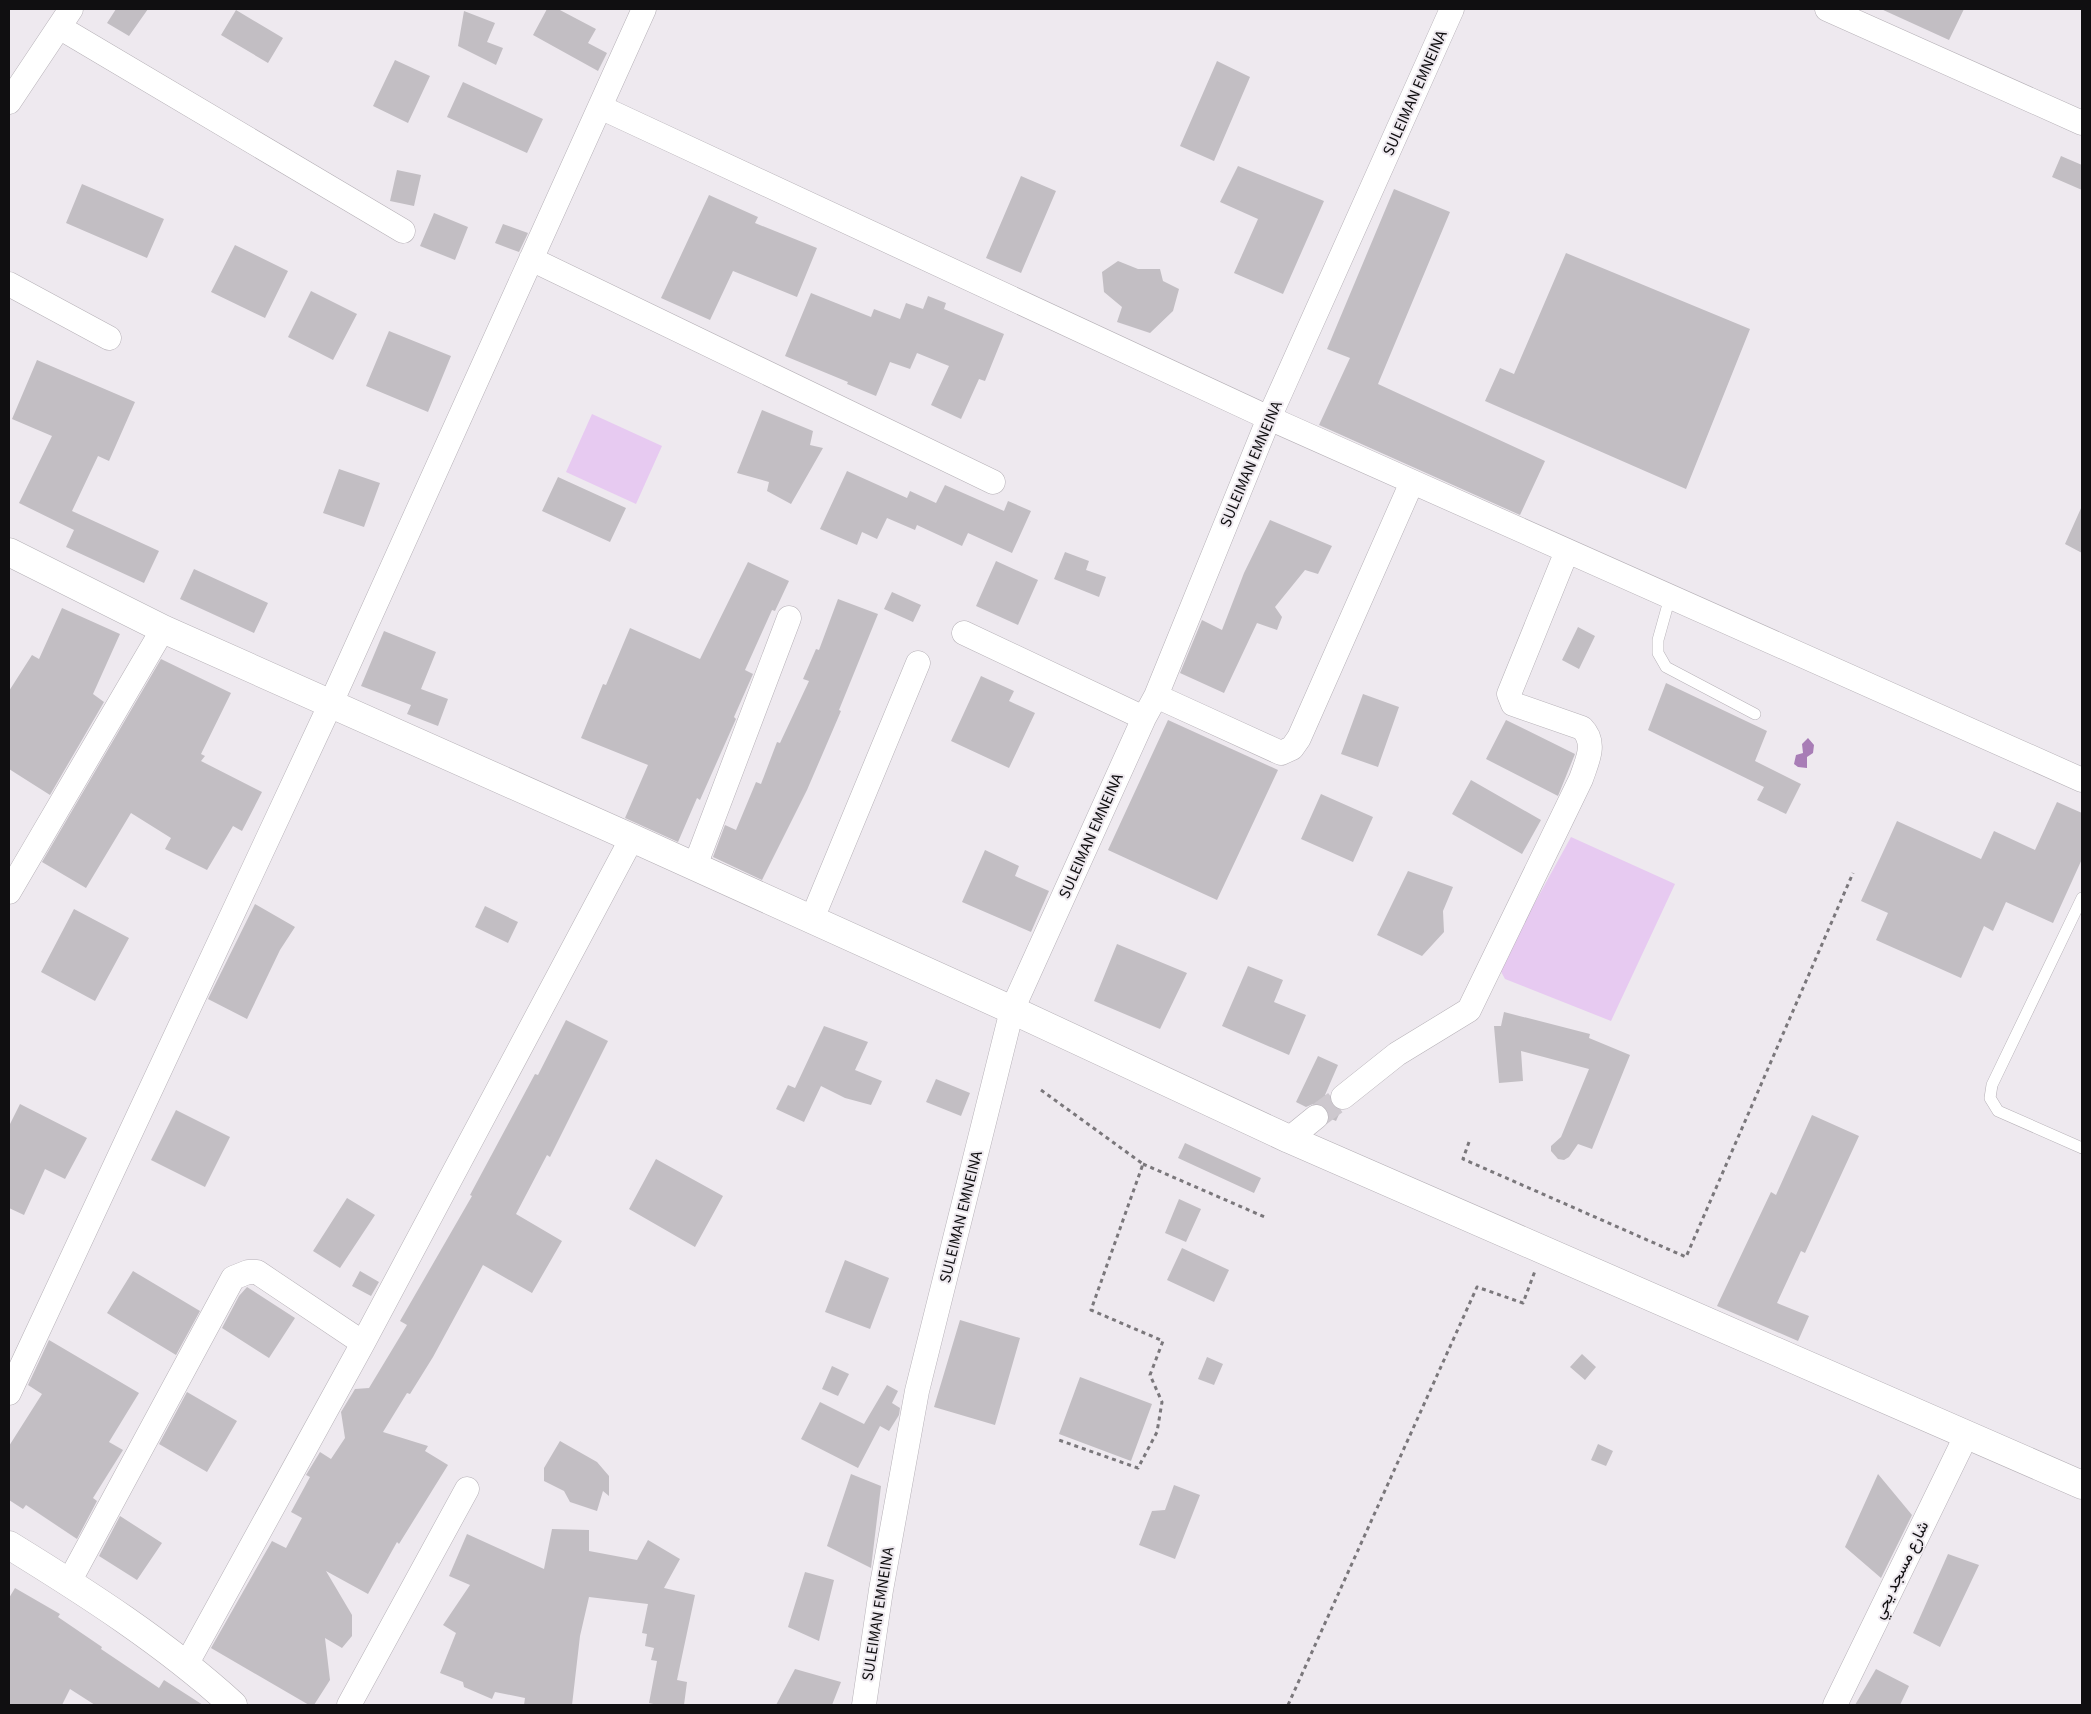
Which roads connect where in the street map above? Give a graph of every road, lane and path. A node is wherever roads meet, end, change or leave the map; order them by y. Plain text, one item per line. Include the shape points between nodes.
1 (644, 9) edge
2 (1452, 9) edge
3 (1827, 9) edge
4 (65, 18) edge
5 (9, 102) edge
6 (600, 107) junction
7 (2082, 123) edge
8 (403, 231) dead end
9 (531, 259) junction
10 (9, 284) edge
11 (109, 338) dead end
12 (1269, 418) junction
13 (993, 482) dead end
14 (1412, 482) junction
15 (1567, 551) junction
16 (9, 552) edge
17 (1670, 597) junction
18 (789, 618) dead end
19 (163, 629) junction
20 (964, 633) dead end
21 (918, 663) dead end
22 (1156, 696) junction
23 (331, 703) junction
24 (1755, 714) dead end
25 (1144, 718) junction
26 (2082, 780) edge
27 (632, 838) junction
28 (695, 866) junction
29 (1853, 873) dead end
30 (9, 892) edge
31 (2082, 898) edge
32 (812, 919) junction
33 (1012, 1010) junction
34 (1041, 1090) dead end
35 (1343, 1097) tunnel mouth
36 (1316, 1117) tunnel mouth
37 (1289, 1139) junction
38 (1469, 1142) dead end
39 (2082, 1148) edge
40 (1143, 1164) junction
41 (1267, 1218) dead end
42 (1544, 1250) junction
43 (363, 1343) junction
44 (9, 1392) edge
45 (1967, 1434) junction
46 (1056, 1439) dead end
47 (2082, 1485) edge
48 (467, 1489) dead end
49 (9, 1545) edge
50 (69, 1582) junction
51 (186, 1665) junction
52 (230, 1704) edge
53 (349, 1705) edge
54 (864, 1705) edge
55 (1288, 1705) edge
56 (1835, 1705) edge

1 - 6 street
2 - 12 street, SULEIMAN EMNEINA
3 - 7 street
4 - 5 street
4 - 8 street
6 - 9 street
6 - 12 street
9 - 13 street
9 - 23 street
10 - 11 street
12 - 14 street
12 - 22 street, SULEIMAN EMNEINA
14 - 15 street
14 - 22 street via 1292,748 1281,752
15 - 17 street
15 - 35 street via 1509,694 1513,704 1587,732 1591,747 1581,779 1469,1010 1397,1054
16 - 19 street
17 - 24 lane via 1658,640 1658,653 1666,667
17 - 26 street
18 - 28 street
19 - 23 street
19 - 30 street
20 - 25 street
21 - 32 street
22 - 25 street, SULEIMAN EMNEINA
23 - 27 street
23 - 44 street
25 - 33 street, SULEIMAN EMNEINA
27 - 28 street
27 - 43 street
28 - 32 street
29 - 38 path via 1686,1257 1462,1160
31 - 39 lane via 1992,1085 1990,1098 1998,1111
32 - 33 street
33 - 37 street
33 - 54 street, SULEIMAN EMNEINA via 917,1391
34 - 40 path
36 - 37 street
37 - 42 street
40 - 41 path
40 - 46 path via 1091,1310 1163,1341 1150,1375 1162,1402 1157,1432 1138,1468
42 - 45 street
42 - 55 path via 1523,1303 1477,1287
43 - 50 street via 257,1272 233,1278
43 - 51 street
45 - 47 street
45 - 56 street, شارع مسجد يحي
48 - 53 street
49 - 50 street
50 - 51 street
51 - 52 street

